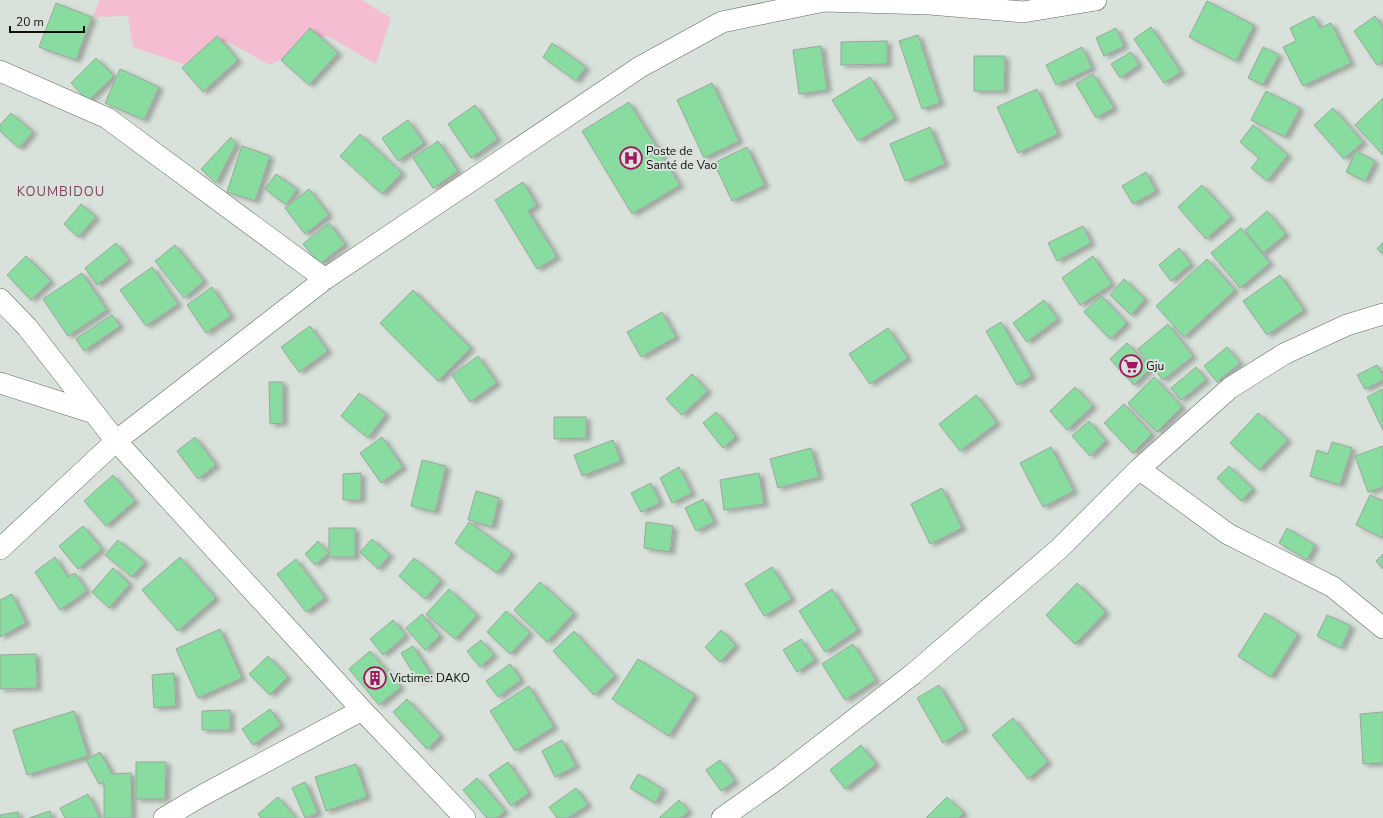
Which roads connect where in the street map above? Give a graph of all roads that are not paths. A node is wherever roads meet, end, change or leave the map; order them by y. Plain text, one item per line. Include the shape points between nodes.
1 (1096, 0) edge
2 (0, 71) edge
3 (325, 279) junction
4 (0, 299) edge
5 (1383, 314) edge
6 (0, 382) edge
7 (94, 413) junction
8 (116, 441) junction
9 (1139, 469) junction
10 (0, 549) edge
11 (1383, 628) edge
12 (362, 710) junction
13 (164, 818) edge
14 (465, 818) edge
15 (722, 818) edge

1 - 3 street via 1023,12 930,4 824,1 722,22 640,67
2 - 3 street via 107,118
3 - 8 street
4 - 7 street via 27,327
5 - 9 street via 1347,325 1284,354 1230,388
6 - 7 street
7 - 8 street
8 - 10 street
8 - 12 street
9 - 11 street via 1228,534 1333,587
9 - 15 street via 1059,549 913,674 780,778
12 - 13 street
12 - 14 street

